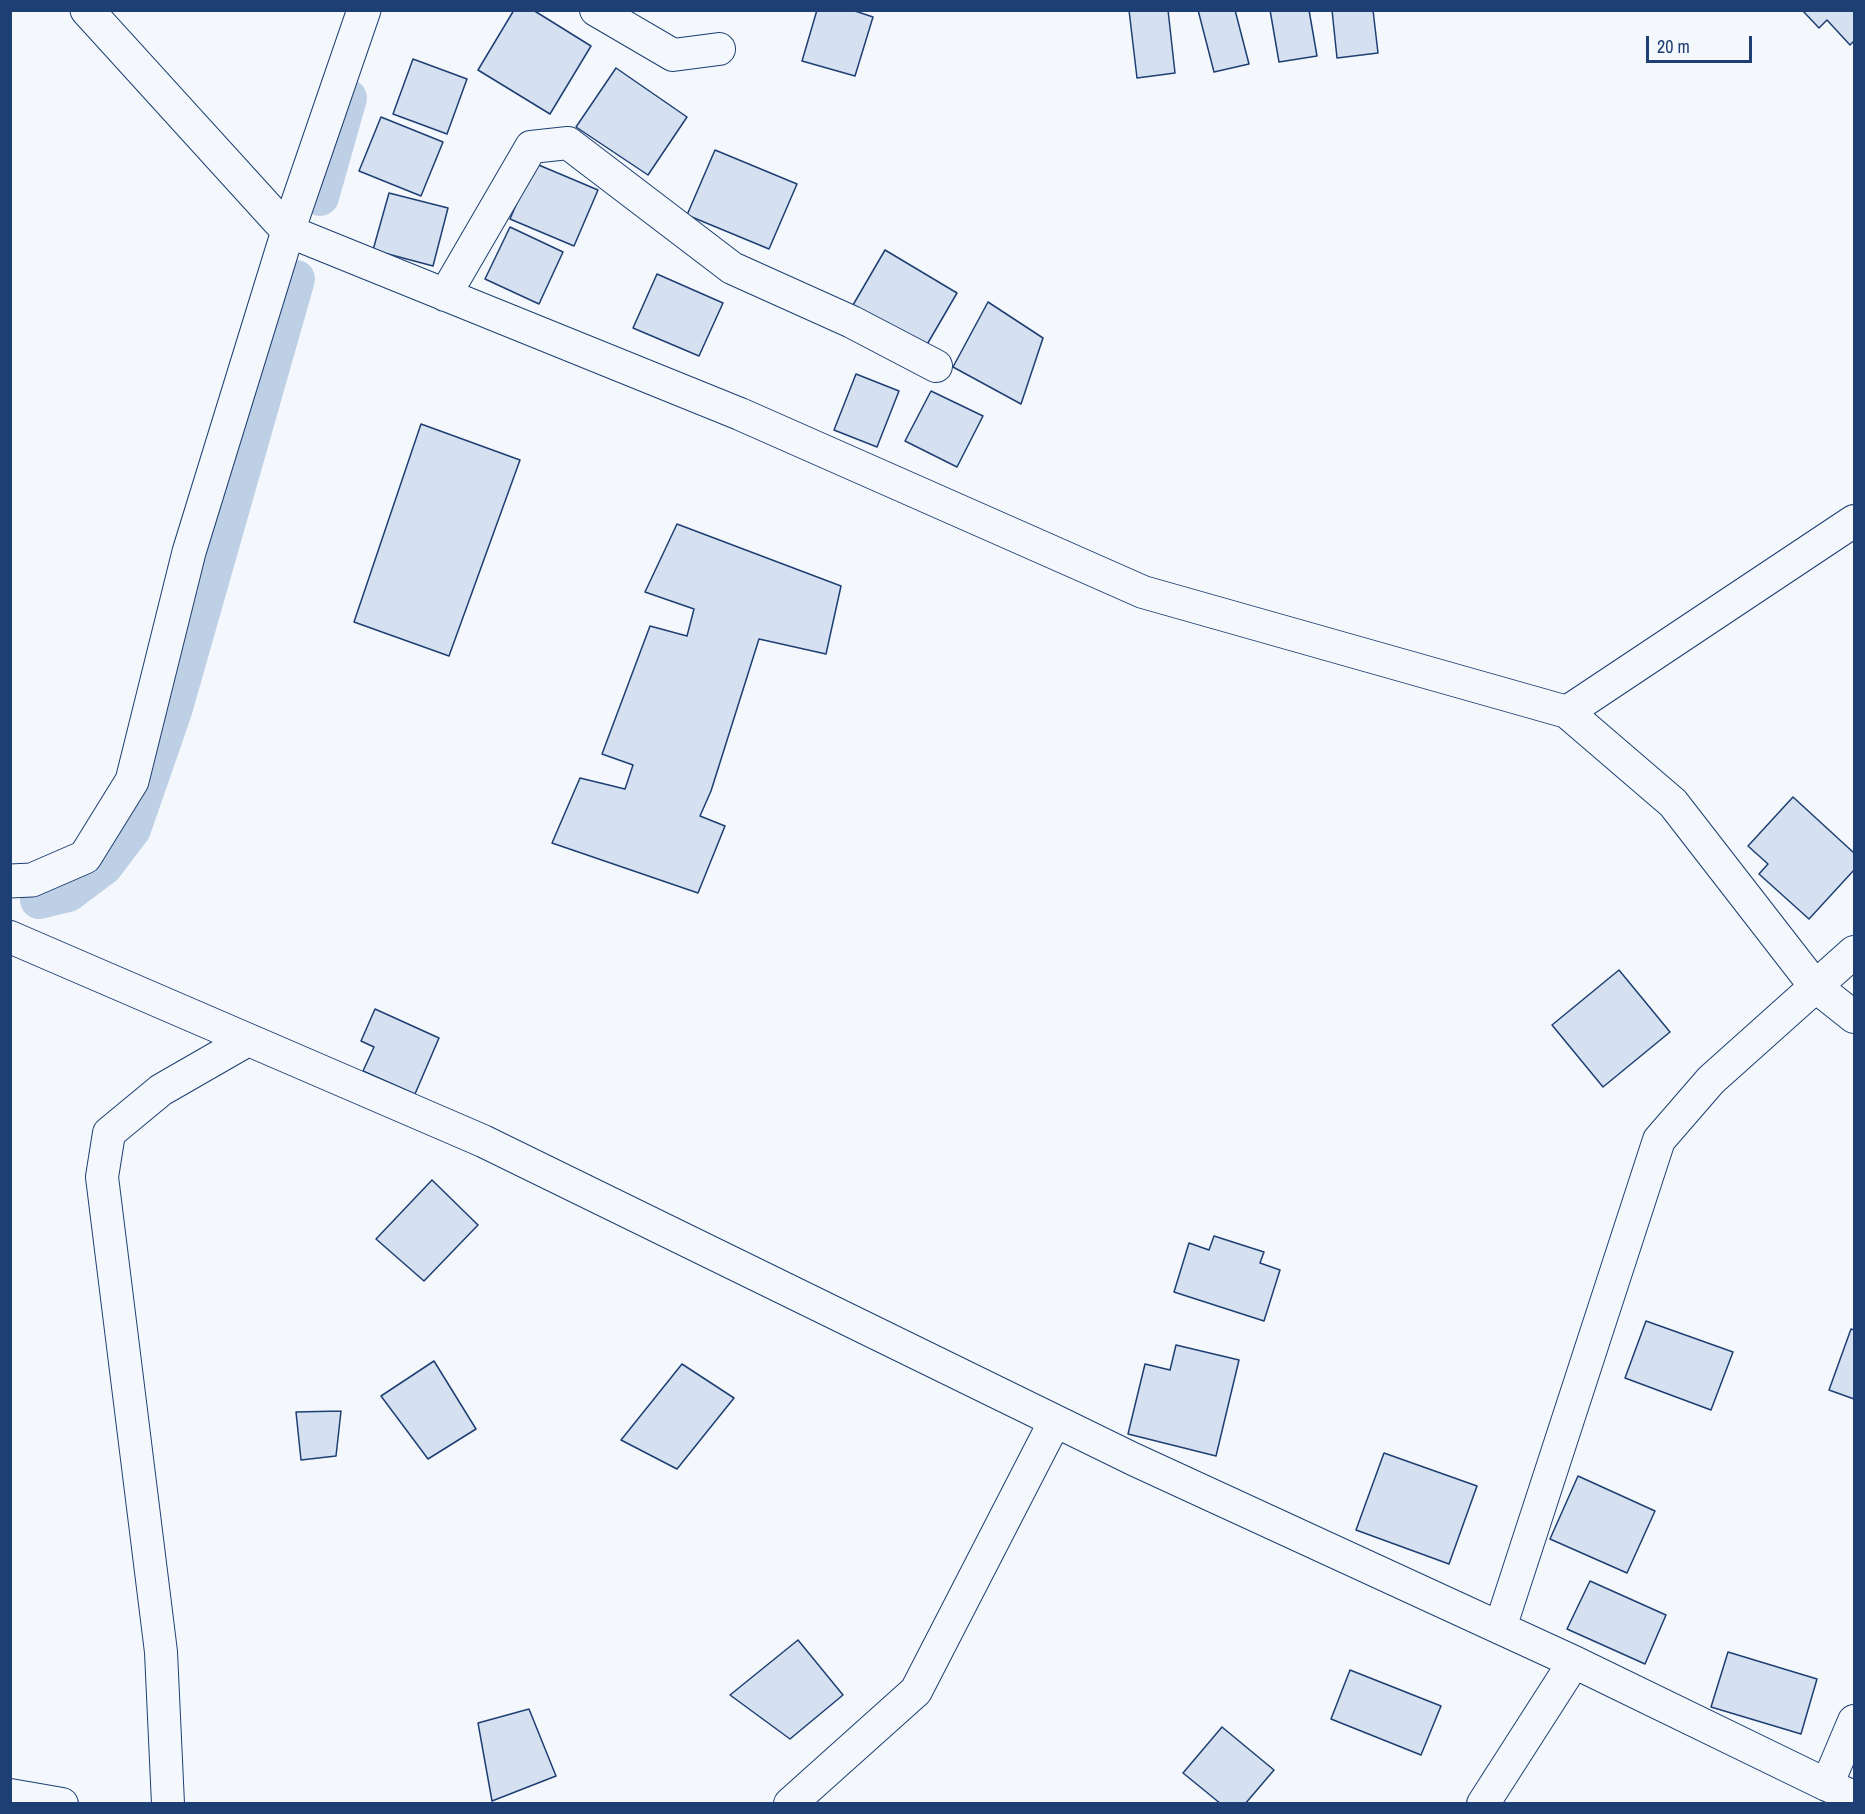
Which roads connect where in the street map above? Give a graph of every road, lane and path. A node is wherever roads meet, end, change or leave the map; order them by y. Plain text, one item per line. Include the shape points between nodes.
1 (87, 10) edge
2 (364, 10) edge
3 (596, 10) edge
4 (719, 49) dead end
5 (288, 231) junction
6 (445, 295) junction
7 (936, 366) dead end
8 (1854, 521) edge
9 (1567, 712) junction
10 (10, 881) edge
11 (10, 937) edge
12 (1854, 952) edge
13 (1815, 986) junction
14 (1854, 1017) edge
15 (248, 1040) junction
16 (1055, 1421) junction
17 (1500, 1628) junction
18 (1574, 1662) junction
19 (1854, 1721) edge
20 (1840, 1791) edge
21 (10, 1795) edge
22 (62, 1803) edge
23 (168, 1803) edge
24 (790, 1803) edge
25 (1483, 1803) edge

1 - 5 street
2 - 5 street
3 - 4 street via 673,55
5 - 6 street
5 - 10 street via 189,552 132,781 85,857 32,880
6 - 7 street via 531,147 568,143 732,268 852,322
6 - 9 street via 740,414 1143,592
8 - 9 street
9 - 13 street via 1673,803
11 - 15 street
12 - 13 street
13 - 14 street
13 - 17 street via 1710,1080 1659,1140
15 - 16 street via 483,1142
15 - 23 street via 161,1090 109,1133 102,1177 161,1652
16 - 17 street
16 - 24 street via 916,1691
17 - 18 street
18 - 20 street
18 - 25 street
19 - 20 street
21 - 22 street

